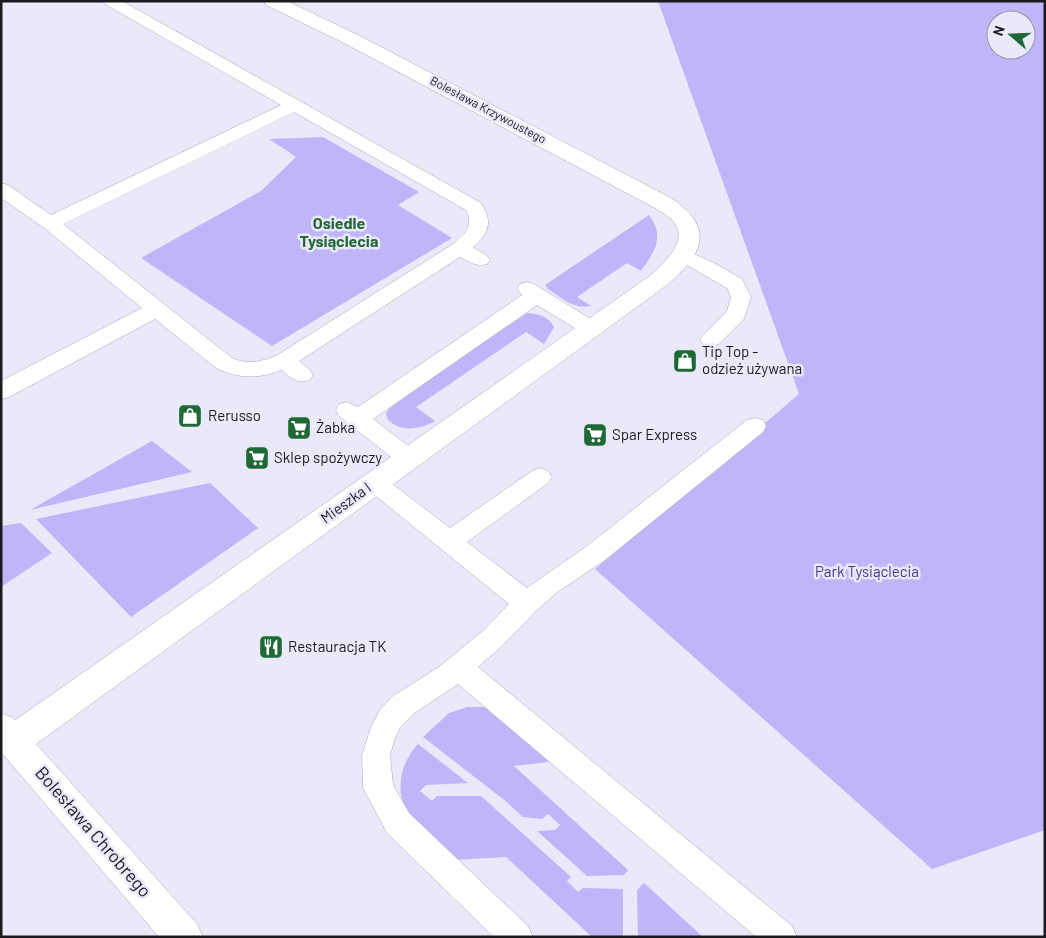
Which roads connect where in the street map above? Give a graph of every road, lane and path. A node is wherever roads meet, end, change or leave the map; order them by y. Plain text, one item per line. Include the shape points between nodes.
1 (110, 1) edge
2 (272, 1) edge
3 (295, 105) junction
4 (1, 189) edge
5 (50, 223) junction
6 (686, 245) junction
7 (460, 248) junction
8 (480, 260) dead end
9 (157, 309) junction
10 (590, 328) junction
11 (711, 339) dead end
12 (284, 361) junction
13 (302, 375) dead end
14 (1, 391) edge
15 (755, 426) dead end
16 (408, 458) junction
17 (540, 476) dead end
18 (374, 482) junction
19 (450, 541) junction
20 (527, 603) junction
21 (458, 667) junction
22 (7, 734) edge
23 (184, 937) edge
24 (517, 937) edge
25 (781, 937) edge

1 - 3 lane
2 - 6 street, Bolesława Krzywoustego via 663,203 683,218
3 - 5 lane
3 - 7 lane via 474,207 480,218 479,229
4 - 5 lane
5 - 9 lane
6 - 10 street, Mieszka I via 673,269
6 - 11 lane via 707,266 735,284 741,297 738,314
7 - 8 lane
7 - 12 lane
9 - 12 lane via 224,363 238,370 253,371
9 - 14 lane
10 - 16 street, Mieszka I
10 - 16 lane via 532,292 352,414
12 - 13 lane
15 - 20 lane via 596,553
16 - 18 street, Mieszka I
17 - 19 lane
18 - 19 lane
18 - 22 street, Mieszka I
19 - 20 lane
20 - 21 lane via 493,638
21 - 24 lane via 390,719 376,755 378,788 398,823
21 - 25 lane
22 - 23 street, Bolesława Chrobrego

